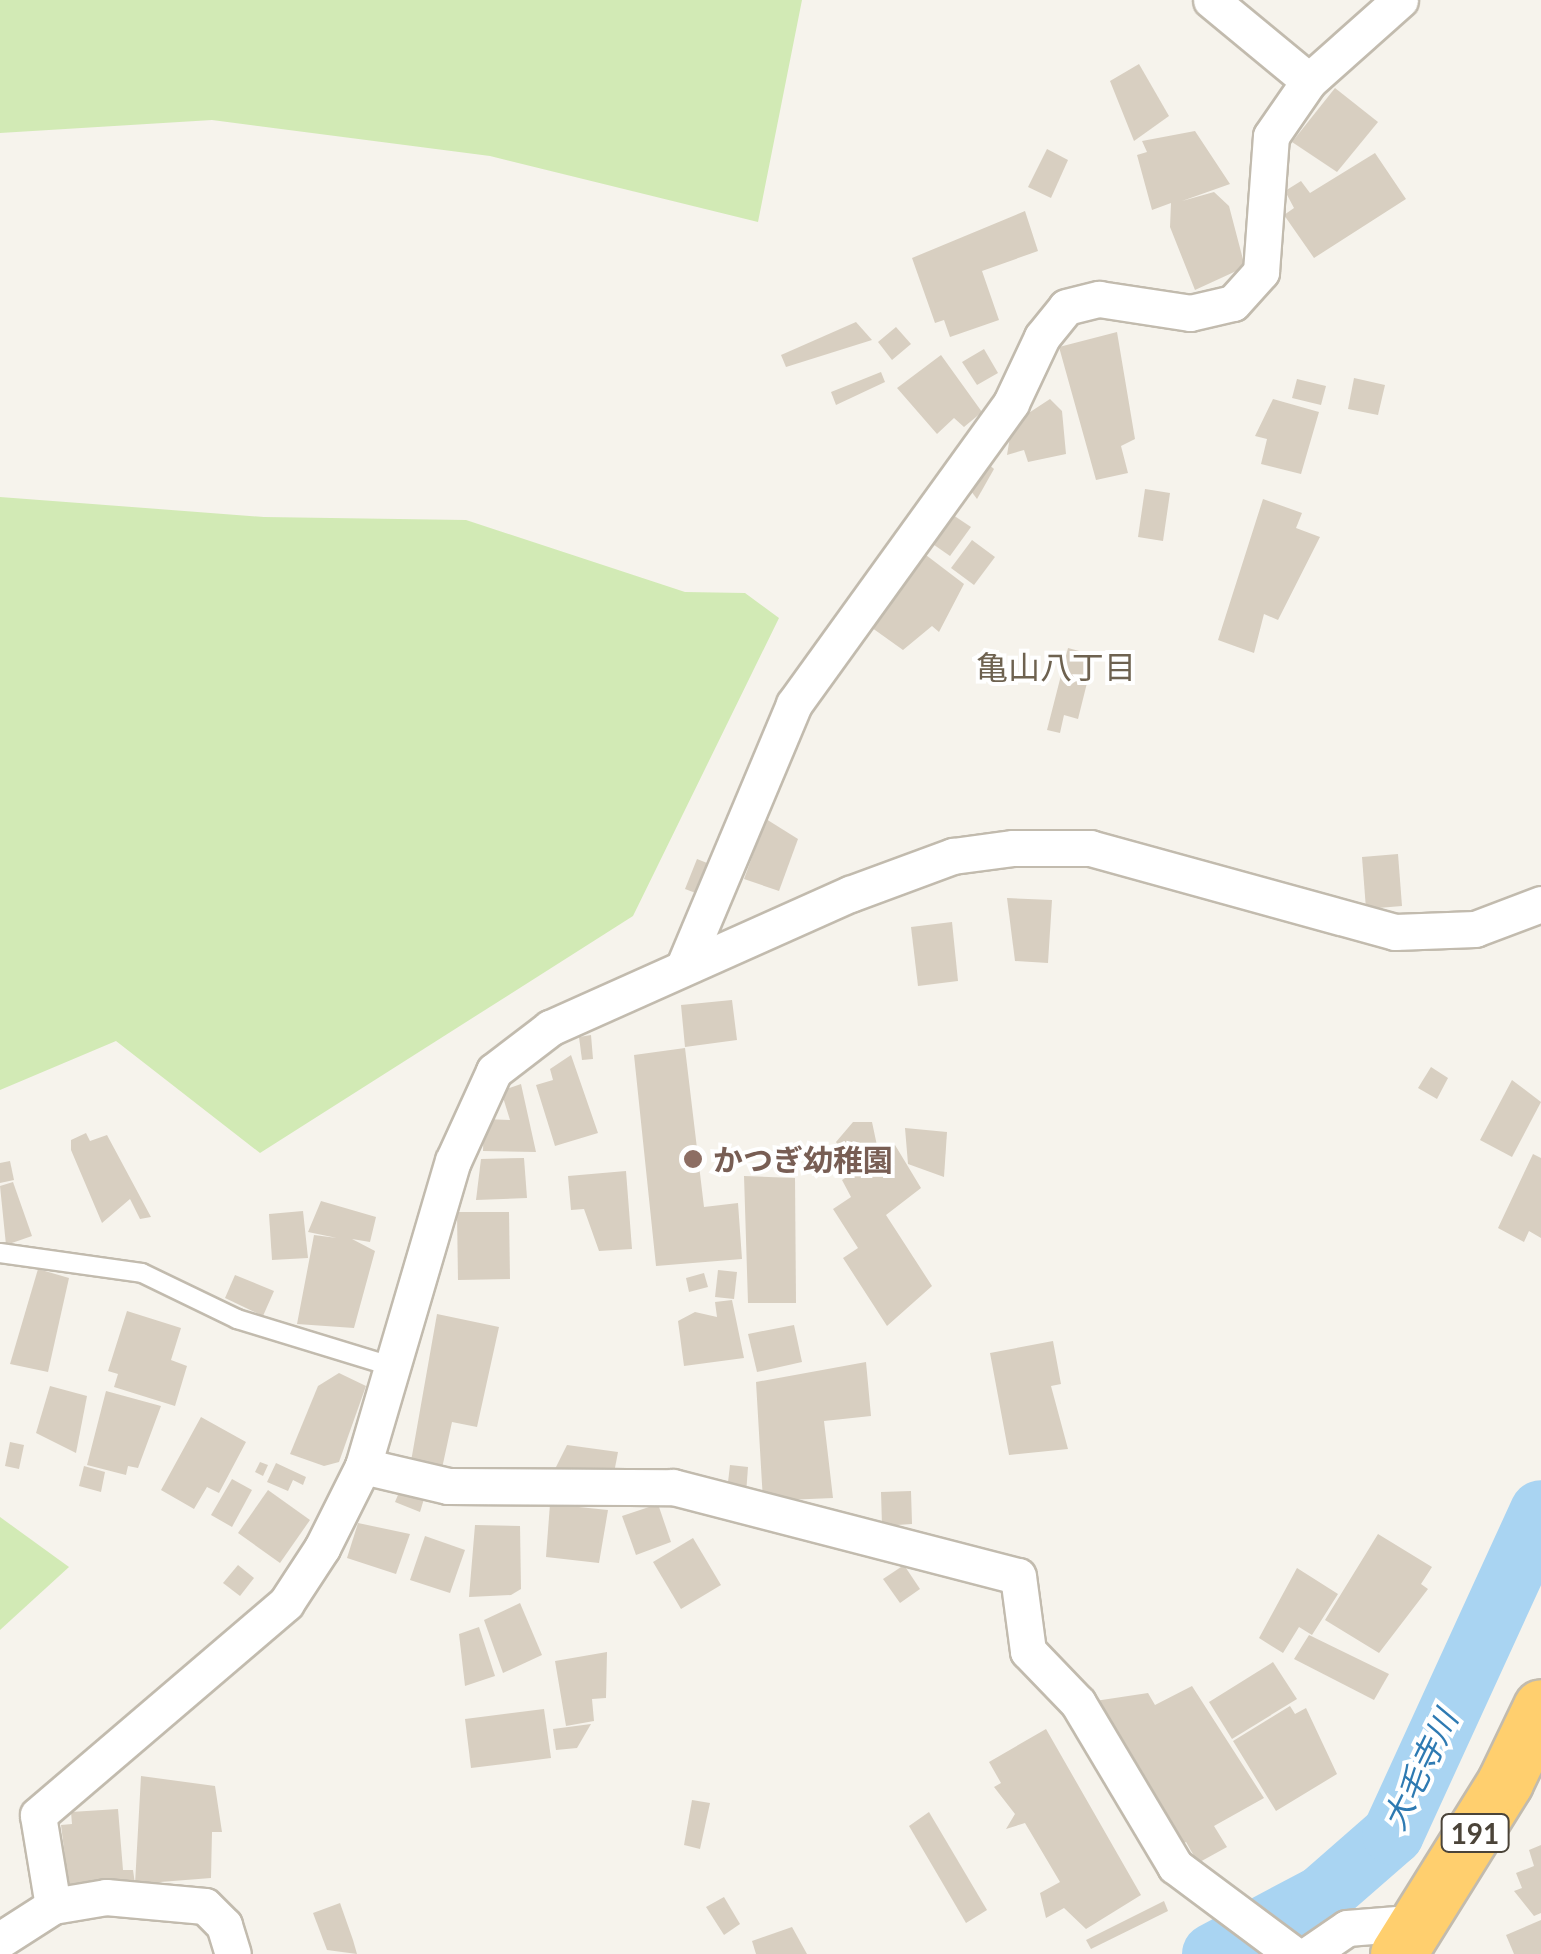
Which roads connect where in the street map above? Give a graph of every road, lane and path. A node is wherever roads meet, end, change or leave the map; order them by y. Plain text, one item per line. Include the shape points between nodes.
1 (1211, 0) edge
2 (1400, 0) edge
3 (1309, 80) junction
4 (1541, 904) edge
5 (684, 966) junction
6 (0, 1254) edge
7 (394, 1367) junction
8 (362, 1466) junction
9 (1541, 1706) edge
10 (53, 1906) junction
11 (1410, 1938) edge
12 (0, 1940) edge
13 (1297, 1952) edge
14 (233, 1954) edge

1 - 3 street
2 - 3 street
3 - 5 street via 1270,136 1260,272 1233,303 1190,313 1099,299 1066,307 1011,403 794,704
4 - 5 street via 1475,929 1396,932 1090,848 1013,848 953,856
5 - 7 street via 550,1028 494,1071 453,1161
6 - 7 lane via 142,1273 237,1319
7 - 8 street
8 - 10 street via 286,1603 38,1814
8 - 13 street via 448,1486 673,1487 1018,1576 1028,1650 1078,1703 1174,1866
9 - 11 highway, 191
10 - 12 street
10 - 14 street via 106,1897 205,1906 224,1925
11 - 13 street via 1348,1928

